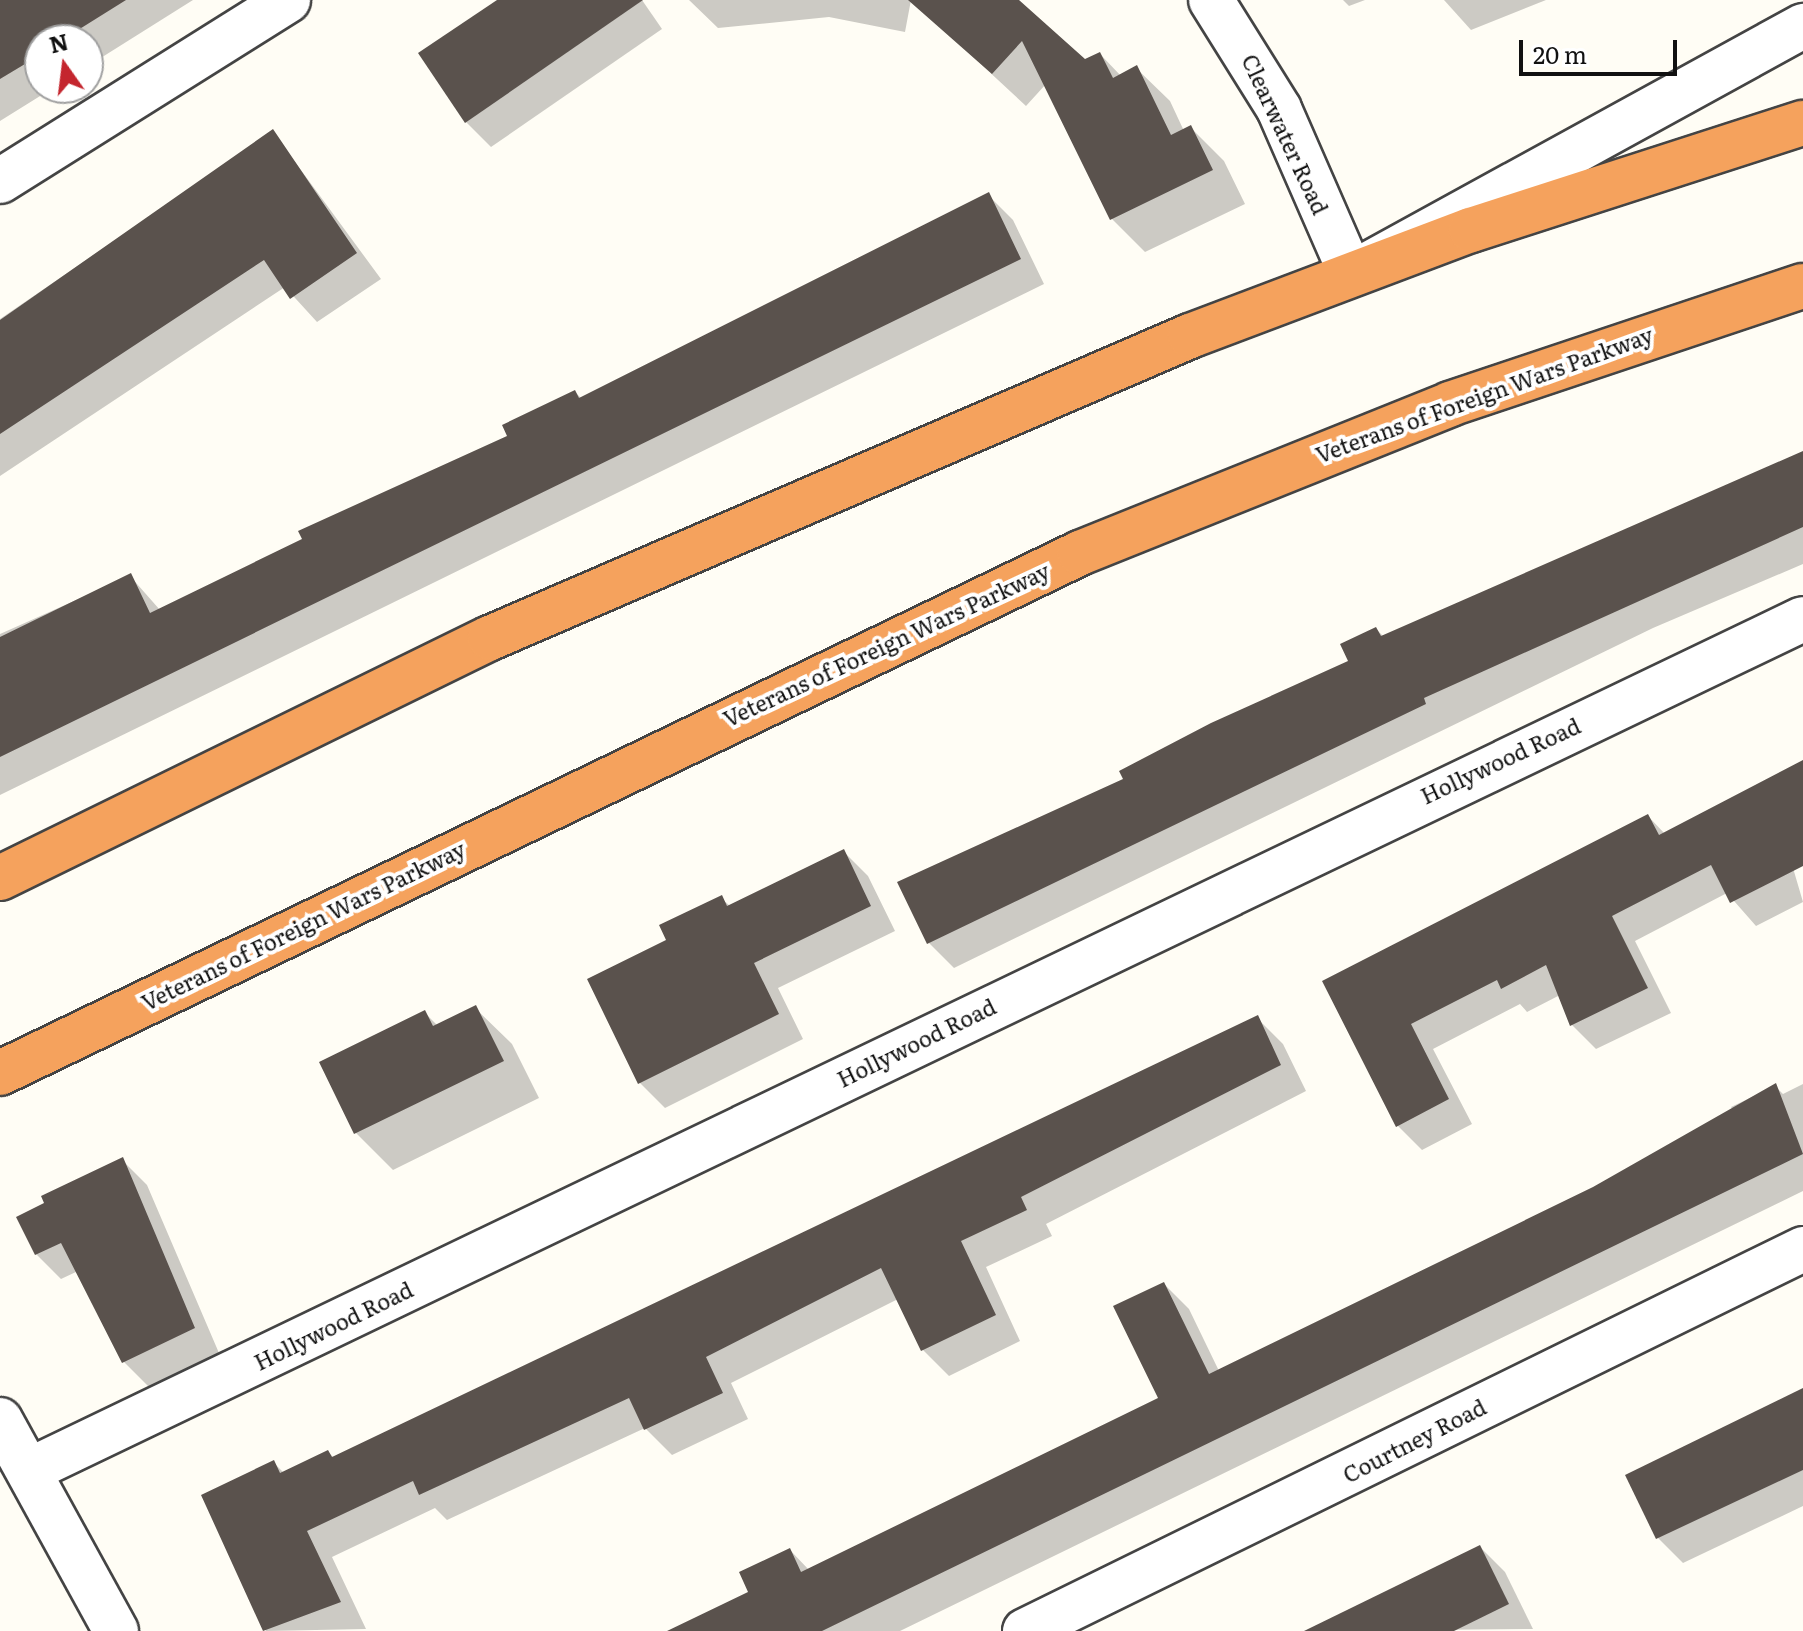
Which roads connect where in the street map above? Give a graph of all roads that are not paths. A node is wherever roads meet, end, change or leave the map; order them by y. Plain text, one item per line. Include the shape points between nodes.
1 (288, 0) edge
2 (1211, 0) edge
3 (1803, 26) edge
4 (1803, 123) edge
5 (0, 181) edge
6 (1351, 274) junction
7 (1803, 286) edge
8 (1803, 619) edge
9 (0, 878) edge
10 (0, 1073) edge
11 (1803, 1249) edge
12 (0, 1420) edge
13 (32, 1469) junction
14 (116, 1631) edge
15 (1025, 1631) edge

1 - 5 street
2 - 6 street, Clearwater Road via 1279,109
3 - 6 street
4 - 6 highway
6 - 9 highway via 650,566
7 - 10 highway, Veterans of Foreign Wars Parkway via 1450,404 1080,553
8 - 13 street, Hollywood Road
11 - 15 street, Courtney Road
12 - 13 street
13 - 14 street

